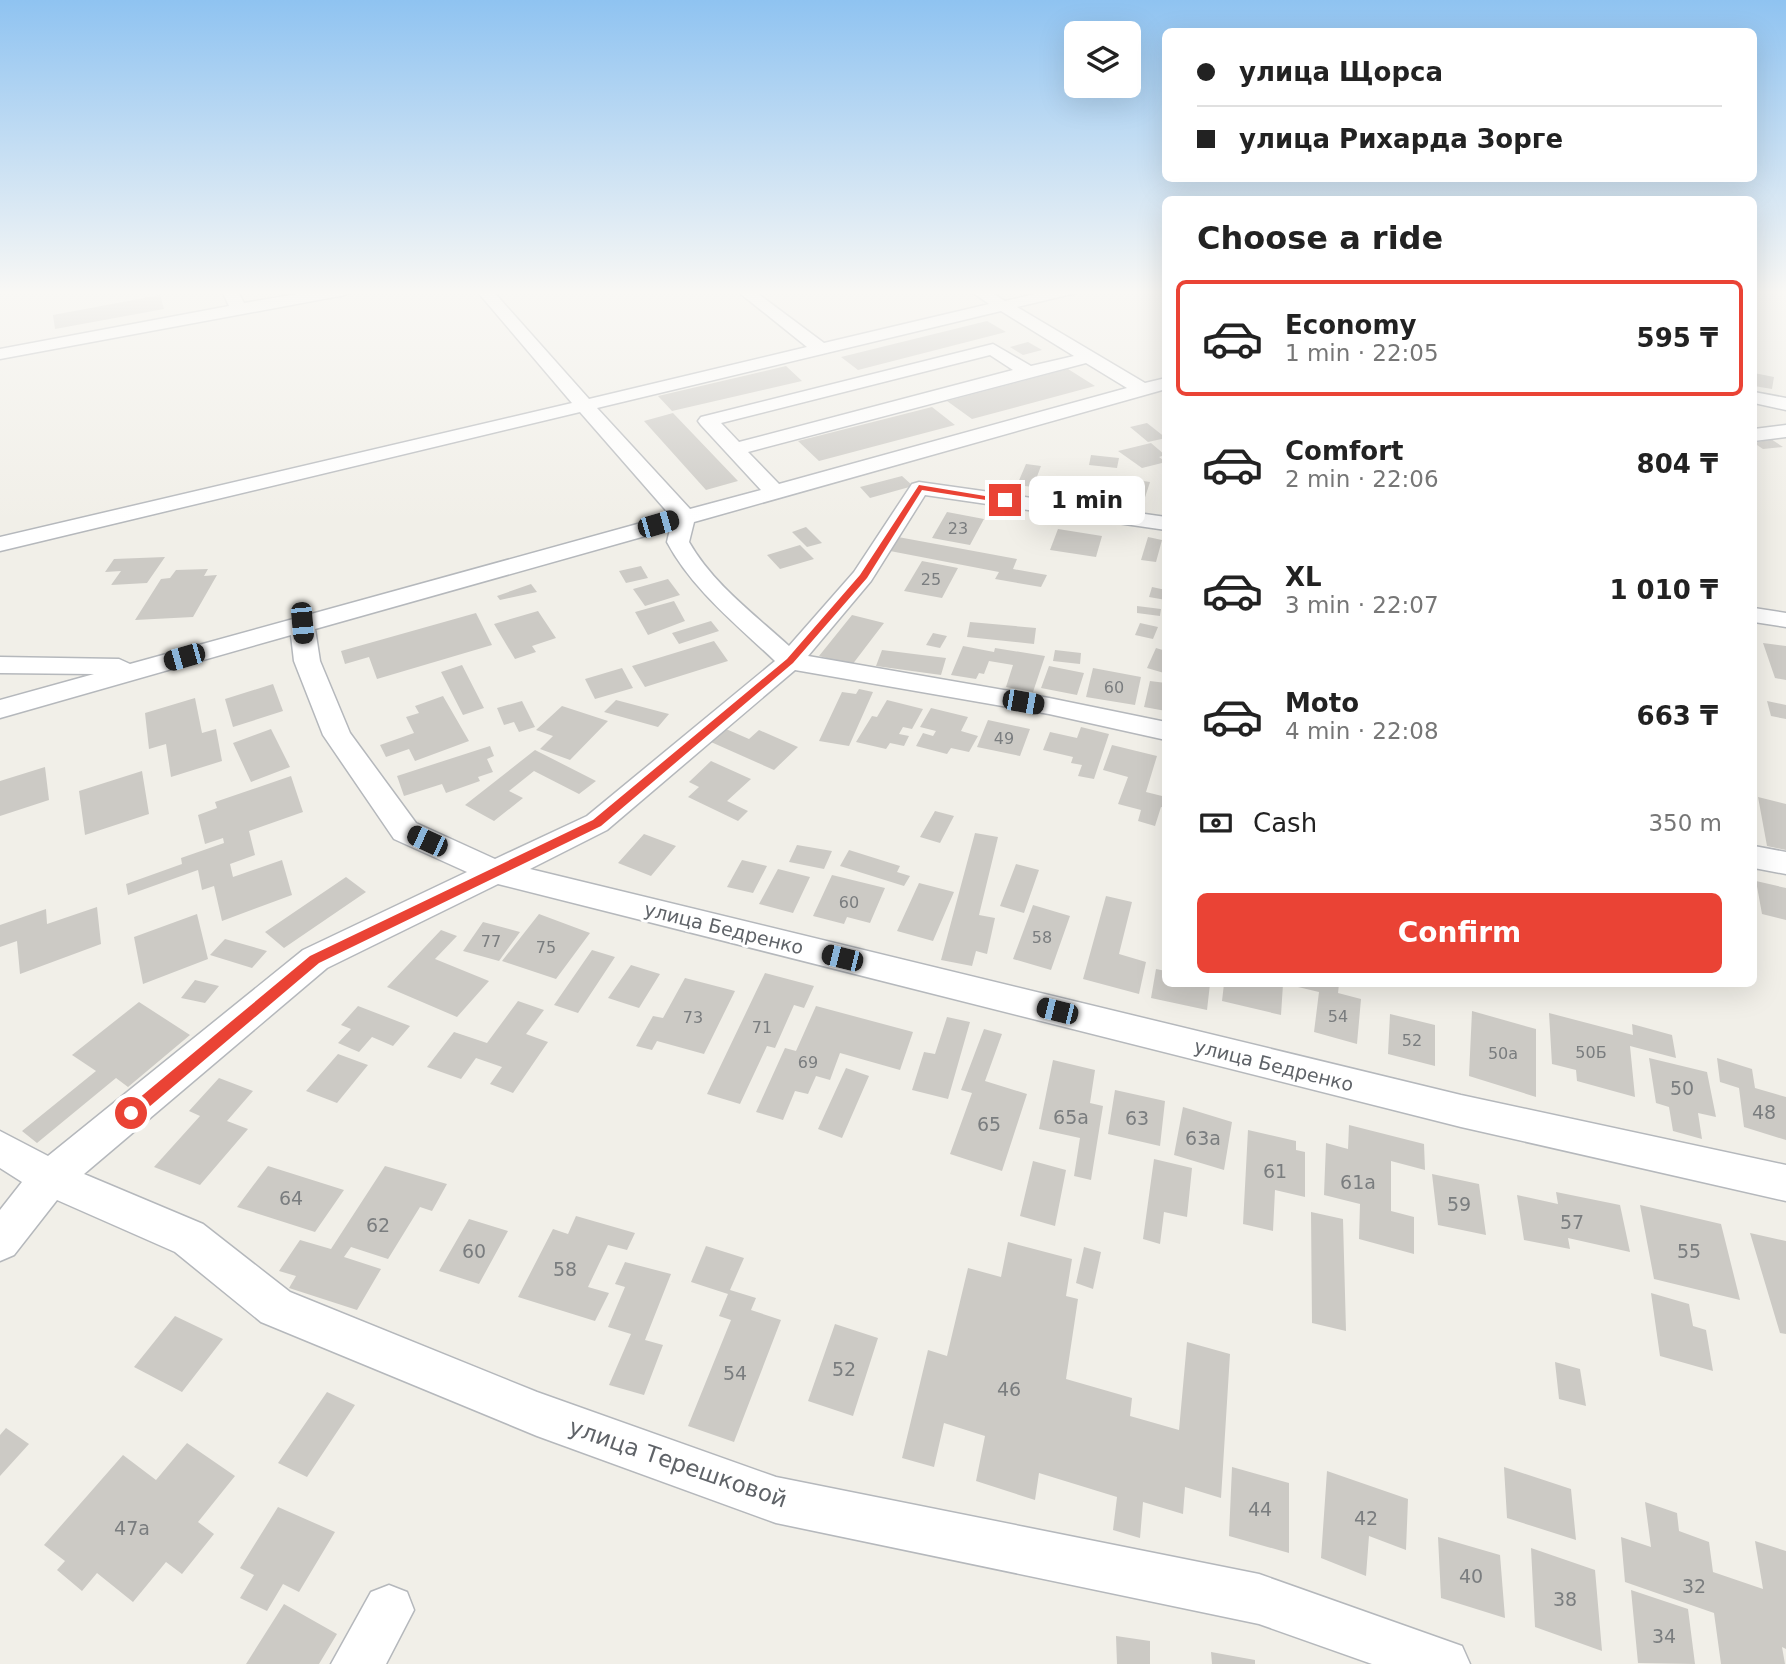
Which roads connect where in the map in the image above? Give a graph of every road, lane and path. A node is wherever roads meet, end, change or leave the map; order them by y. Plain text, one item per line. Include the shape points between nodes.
1 (552, 368) edge
2 (739, 368) edge
3 (828, 368) edge
4 (918, 368) edge
5 (1021, 368) edge
6 (1046, 368) edge
7 (1107, 368) edge
8 (1028, 372) junction
9 (1162, 384) edge
10 (845, 386) junction
11 (1142, 389) junction
12 (1757, 399) edge
13 (583, 403) junction
14 (1786, 404) edge
15 (877, 412) junction
16 (1786, 431) edge
17 (1757, 435) edge
18 (736, 449) junction
19 (774, 491) junction
20 (684, 516) junction
21 (1162, 523) edge
22 (0, 544) edge
23 (1757, 615) edge
24 (1786, 620) edge
25 (302, 623) junction
26 (790, 661) junction
27 (0, 664) edge
28 (136, 670) junction
29 (0, 709) edge
30 (1162, 730) edge
31 (1757, 858) edge
32 (1786, 863) edge
33 (492, 871) junction
34 (0, 1148) edge
35 (50, 1178) junction
36 (1786, 1182) edge
37 (0, 1241) edge
38 (389, 1610) dead end
39 (1438, 1663) edge
40 (357, 1664) edge

1 - 13 street
2 - 13 street
3 - 10 street
4 - 10 street
5 - 8 street
6 - 8 street
7 - 11 street
8 - 15 street
9 - 11 street
10 - 15 street
10 - 18 street via 708,421
11 - 19 street
12 - 14 street
13 - 20 street
13 - 22 street
15 - 18 street
16 - 17 street
18 - 19 street
19 - 20 street
20 - 25 street
20 - 26 street via 678,542 688,562
21 - 26 street via 919,488 863,576
23 - 24 street
25 - 28 street
25 - 33 street, улица Бедренко via 307,661 337,735 405,831
26 - 30 street
26 - 33 street via 597,823
27 - 28 street via 112,665
28 - 29 street
31 - 32 street
33 - 35 street via 315,960
33 - 36 street, улица Бедренко via 1461,1111
34 - 35 street, улица Терешковой
35 - 37 street
35 - 39 street, улица Терешковой via 189,1238 276,1307 537,1414 776,1500 1259,1599
38 - 40 street

